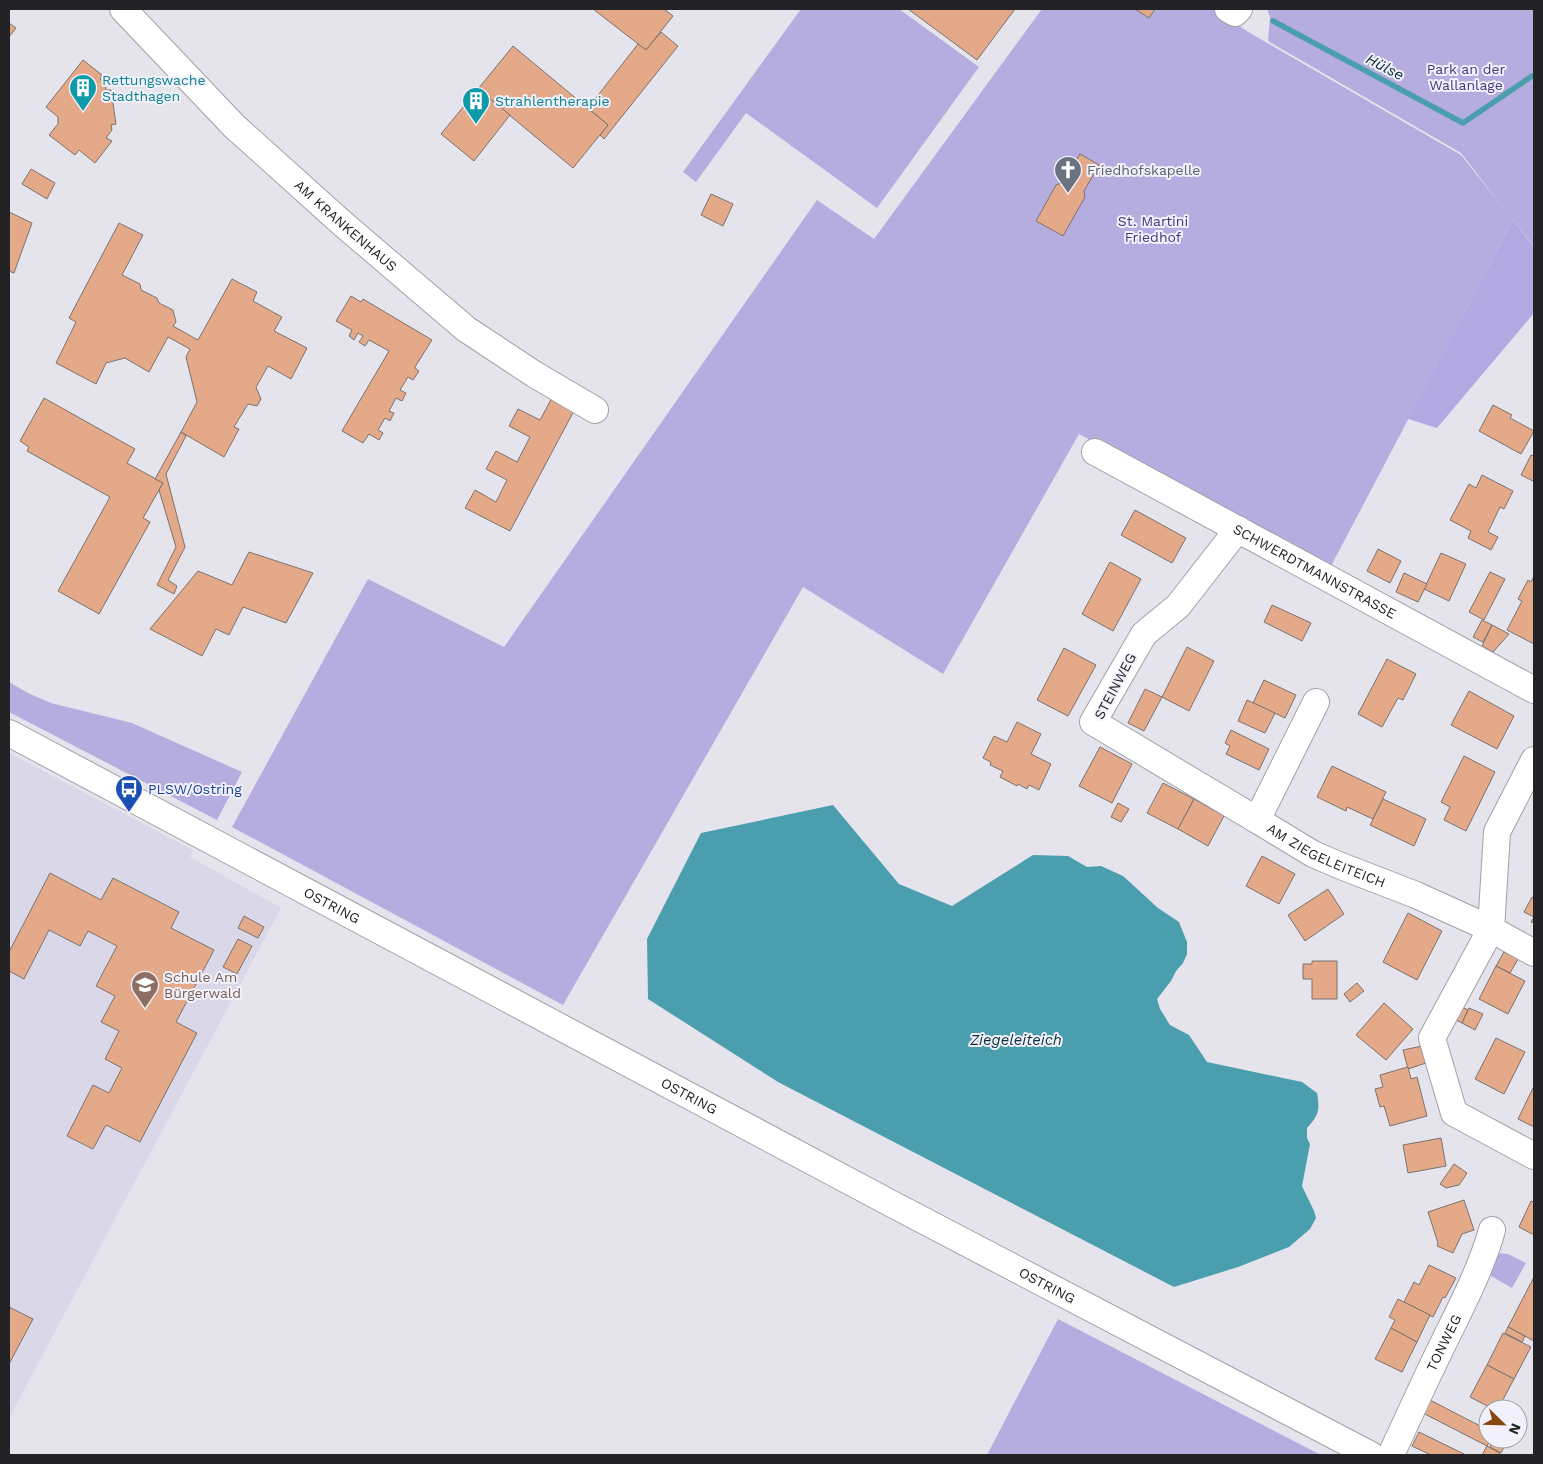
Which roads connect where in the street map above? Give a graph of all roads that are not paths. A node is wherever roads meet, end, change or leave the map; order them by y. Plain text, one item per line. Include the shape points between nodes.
1 (123, 9) edge
2 (595, 410) dead end
3 (1095, 452) dead end
4 (1238, 529) junction
5 (1534, 690) edge
6 (1316, 702) dead end
7 (9, 733) edge
8 (1534, 760) edge
9 (1257, 820) junction
10 (1491, 930) junction
11 (1534, 953) edge
12 (1534, 1156) edge
13 (1492, 1230) dead end
14 (1372, 1455) edge
15 (1391, 1455) edge

1 - 2 street, AM KRANKENHAUS via 234,126 343,224 476,336
3 - 4 street, SCHWERDTMANNSTRASSE
4 - 5 street, SCHWERDTMANNSTRASSE
4 - 9 street, STEINWEG via 1178,606 1144,634 1094,722
6 - 9 street, AM ZIEGELEITEICH
7 - 14 street, OSTRING via 900,1208
8 - 10 street via 1497,832
9 - 10 street, AM ZIEGELEITEICH via 1313,854 1416,895
10 - 11 street, AM ZIEGELEITEICH
10 - 12 street via 1432,1038 1454,1113
13 - 15 street, TONWEG via 1488,1246

